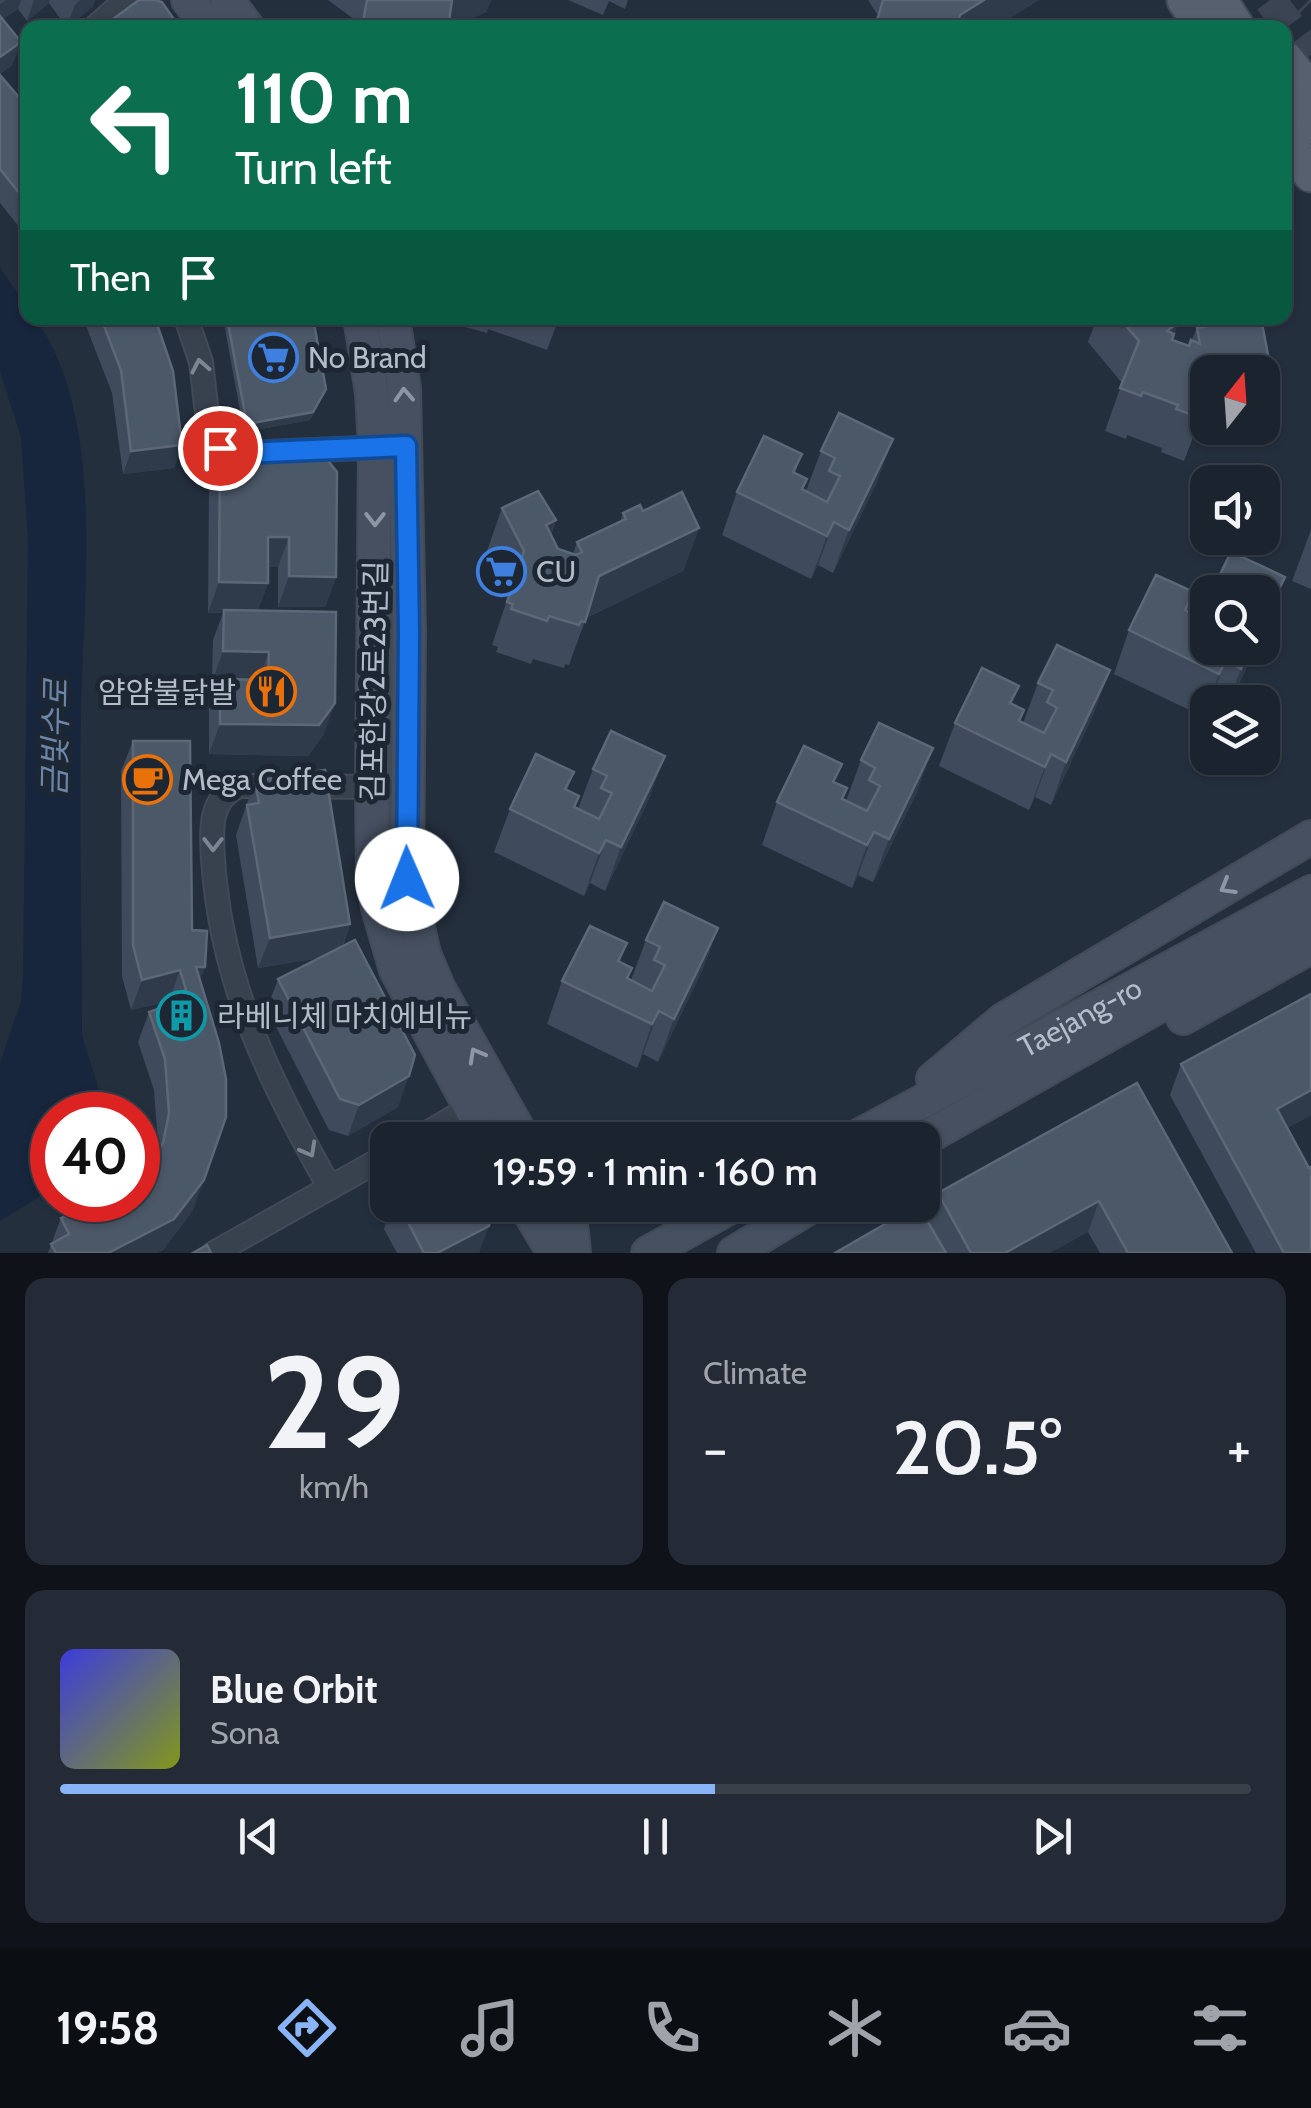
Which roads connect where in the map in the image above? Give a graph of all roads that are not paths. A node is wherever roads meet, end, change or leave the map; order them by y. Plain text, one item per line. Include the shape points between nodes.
1 (126, 0) edge
2 (188, 0) edge
3 (103, 20) edge
4 (204, 20) edge
5 (1292, 68) edge
6 (1311, 92) edge
7 (1292, 100) edge
8 (1311, 126) edge
9 (1292, 149) edge
10 (1311, 174) edge
11 (188, 325) edge
12 (361, 325) edge
13 (394, 325) edge
14 (390, 446) junction
15 (372, 787) junction
16 (406, 788) junction
17 (1311, 838) edge
18 (1311, 892) edge
19 (1311, 920) edge
20 (1311, 947) edge
21 (470, 1108) junction
22 (446, 1122) edge
23 (478, 1122) edge
24 (514, 1122) edge
25 (882, 1122) edge
26 (884, 1122) edge
27 (940, 1131) edge
28 (940, 1134) edge
29 (370, 1165) edge
30 (330, 1188) junction
31 (535, 1222) edge
32 (570, 1222) edge
33 (704, 1222) edge
34 (786, 1222) edge
35 (214, 1253) edge
36 (554, 1253) edge
37 (574, 1253) edge
38 (648, 1253) edge
39 (734, 1253) edge

1 - 3 street
2 - 4 street
5 - 6 main road
7 - 8 main road
9 - 10 main road
14 -> 11 street via 240,453 220,448 209,431
12 - 14 street, 김포한강2로23번길
14 -> 13 street, 김포한강2로23번길 via 404,388
14 -> 15 street, 김포한강2로23번길
14 - 16 street, 김포한강2로23번길 via 409,632
15 - 16 street
15 - 21 street, 김포한강2로23번길 via 374,877 384,935 411,1001
15 -> 30 street via 238,786 225,792 213,823 215,894 231,974 278,1094
24 -> 16 street, 김포한강2로23번길 via 424,954 407,879
17 -> 25 street via 1004,1020
18 - 26 street, Taejang-ro
19 - 27 street, Taejang-ro
20 - 28 street via 1037,1098
21 - 22 street
21 - 23 street, 김포한강2로23번길
29 - 30 street
30 - 35 street
31 - 36 street
32 - 37 street
33 - 38 street
34 - 39 street

